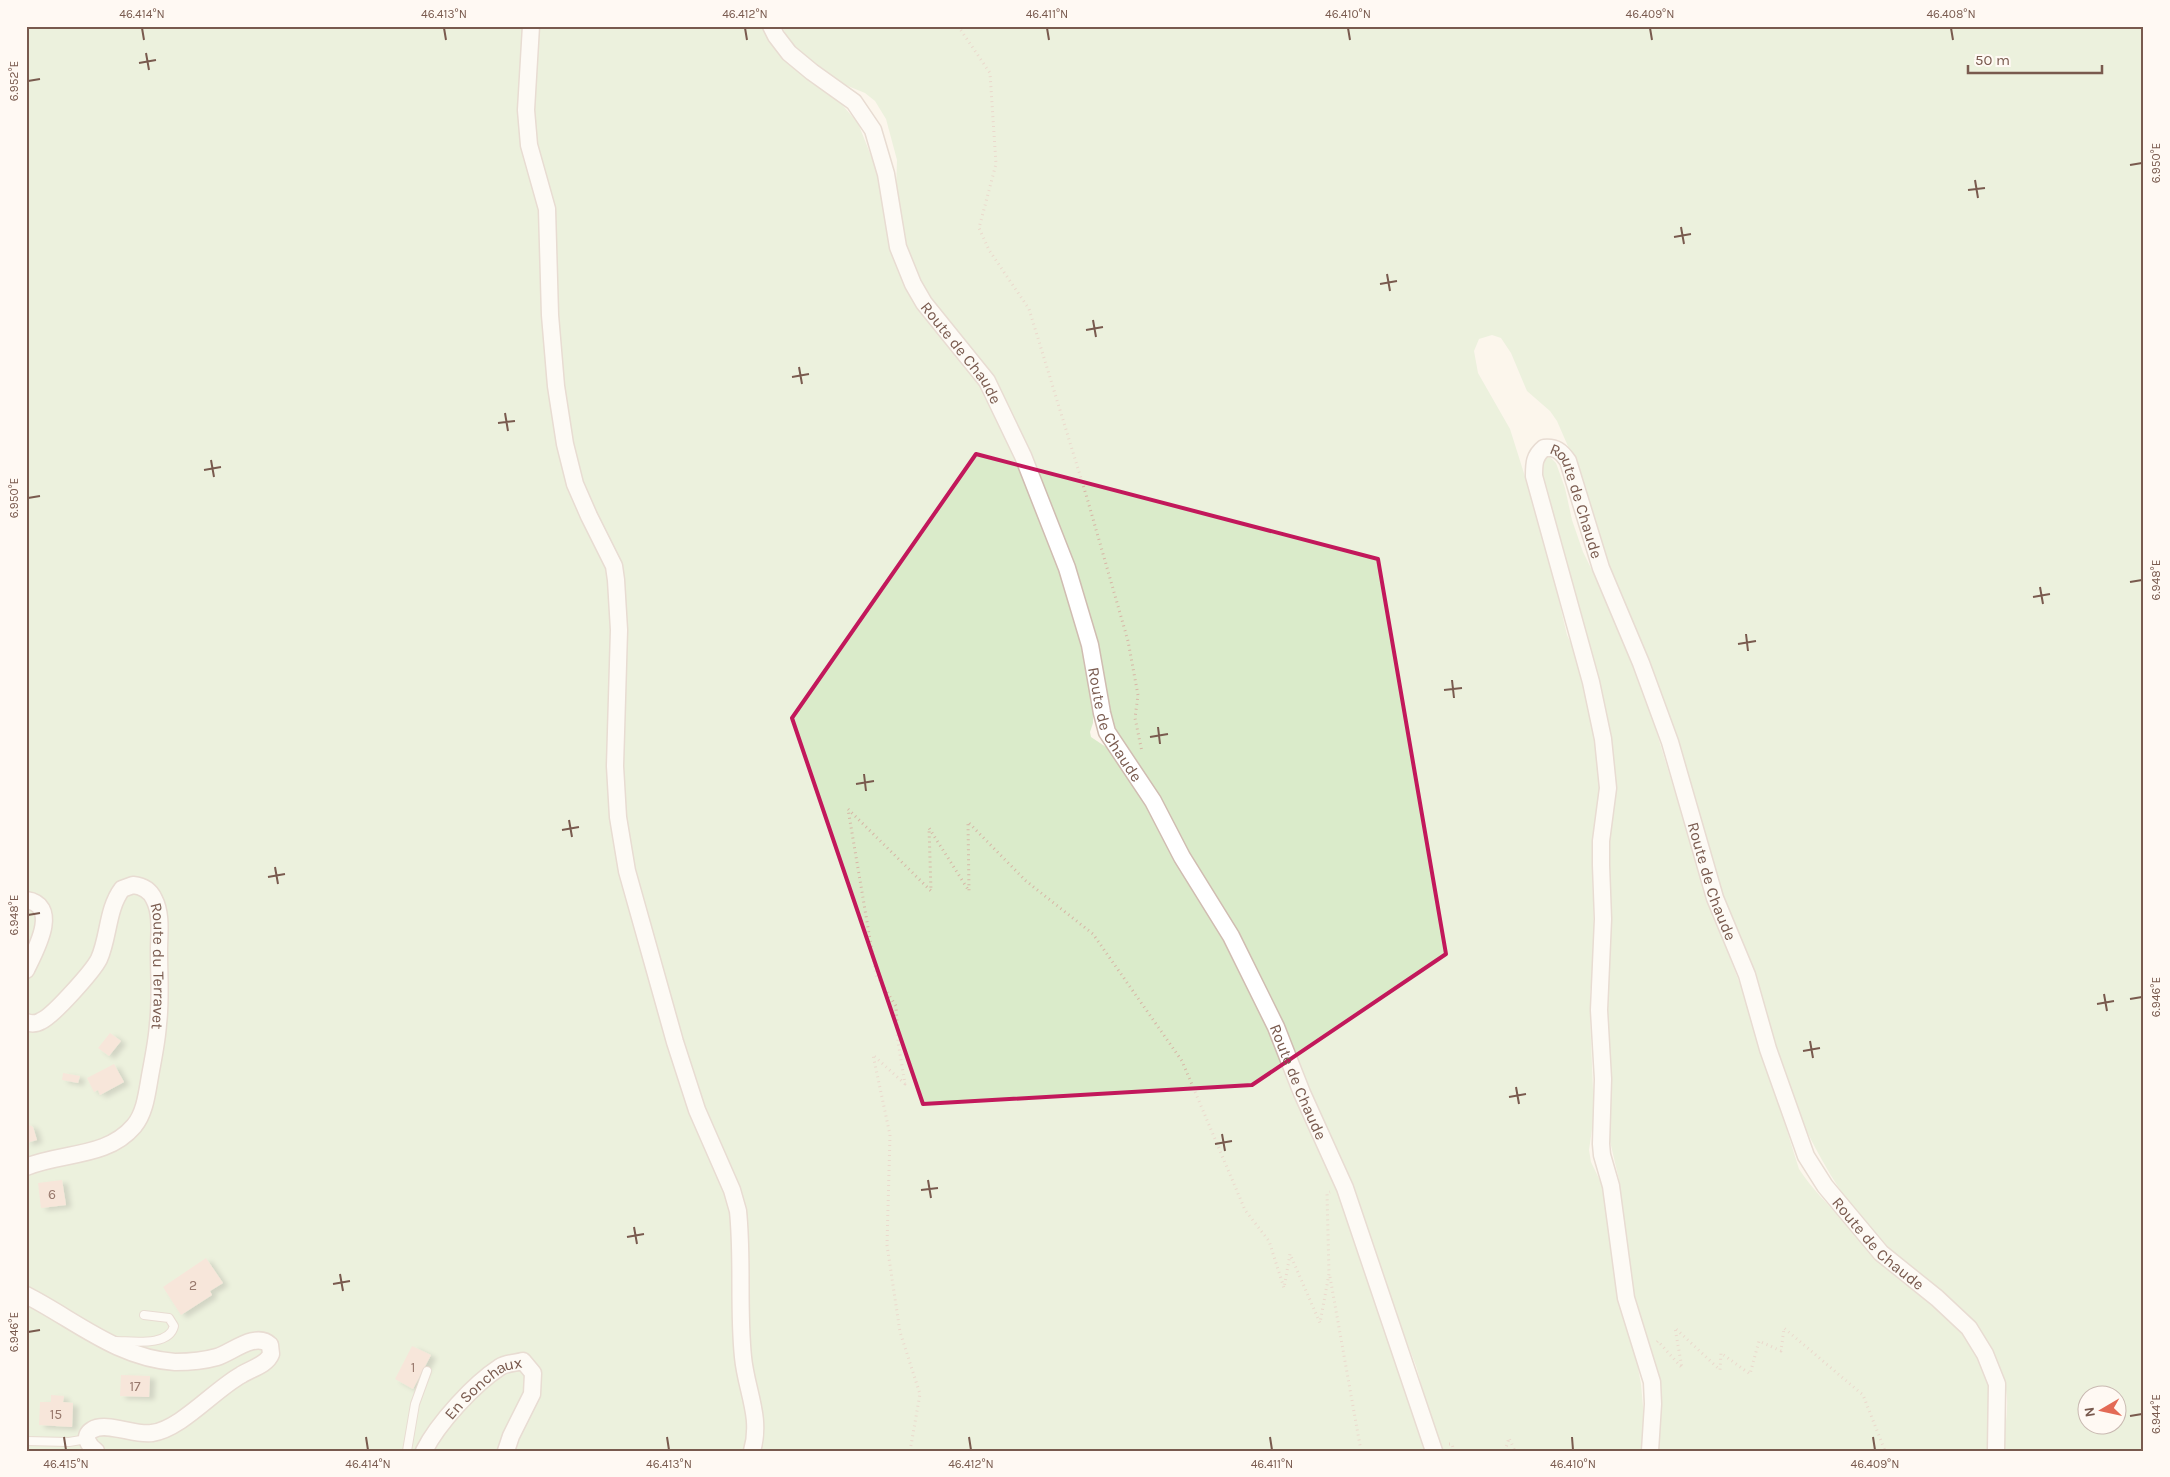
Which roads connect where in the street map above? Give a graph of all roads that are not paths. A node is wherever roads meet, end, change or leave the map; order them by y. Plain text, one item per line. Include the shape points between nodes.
1 (531, 26) edge
2 (772, 26) edge
3 (26, 900) edge
4 (26, 970) edge
5 (26, 1022) edge
6 (26, 1168) edge
7 (26, 1294) edge
8 (144, 1315) dead end
9 (103, 1340) junction
10 (427, 1371) dead end
11 (26, 1441) edge
12 (91, 1445) edge
13 (407, 1451) edge
14 (424, 1451) edge
15 (506, 1451) edge
16 (752, 1451) edge
17 (1434, 1451) edge
18 (1650, 1451) edge
19 (1996, 1451) edge

1 - 16 street via 526,117 529,144 547,209 556,386 575,484 614,566 616,580 620,630 615,766 618,817 627,871 676,1042 697,1110 738,1211 743,1358 757,1435
2 - 17 street, Route de Chaude via 789,53 854,102 873,130 886,174 898,247 913,284 924,303 987,381 1023,456 1067,568 1090,644 1107,732 1153,801 1182,857 1244,959 1276,1027 1345,1188
3 - 4 street via 31,900 41,910 44,924
5 - 6 street, Route du Terravet via 35,1023 48,1018 95,966 114,904 122,889 133,885 149,892 154,898 159,920 160,1007 146,1096 138,1120 129,1132 108,1146 41,1161
7 - 9 street
8 - 9 lane via 169,1318 173,1330 164,1338 154,1340
9 - 12 street via 134,1354 168,1361 209,1359 260,1340 268,1342 272,1354 171,1426 144,1434 98,1427 89,1432
10 - 13 lane via 415,1404
11 - 12 lane
14 - 15 street, En Sonchaux via 439,1426 478,1386 502,1366 523,1361 533,1373 532,1394 510,1436
18 - 19 street, Route de Chaude via 1652,1382 1626,1298 1611,1186 1601,1144 1603,1079 1599,1010 1603,918 1600,865 1608,788 1603,739 1591,682 1534,476 1537,454 1552,447 1562,451 1568,461 1601,568 1642,662 1670,742 1716,898 1747,976 1768,1049 1806,1156 1825,1186 1881,1254 1969,1328 1986,1354 1997,1384

